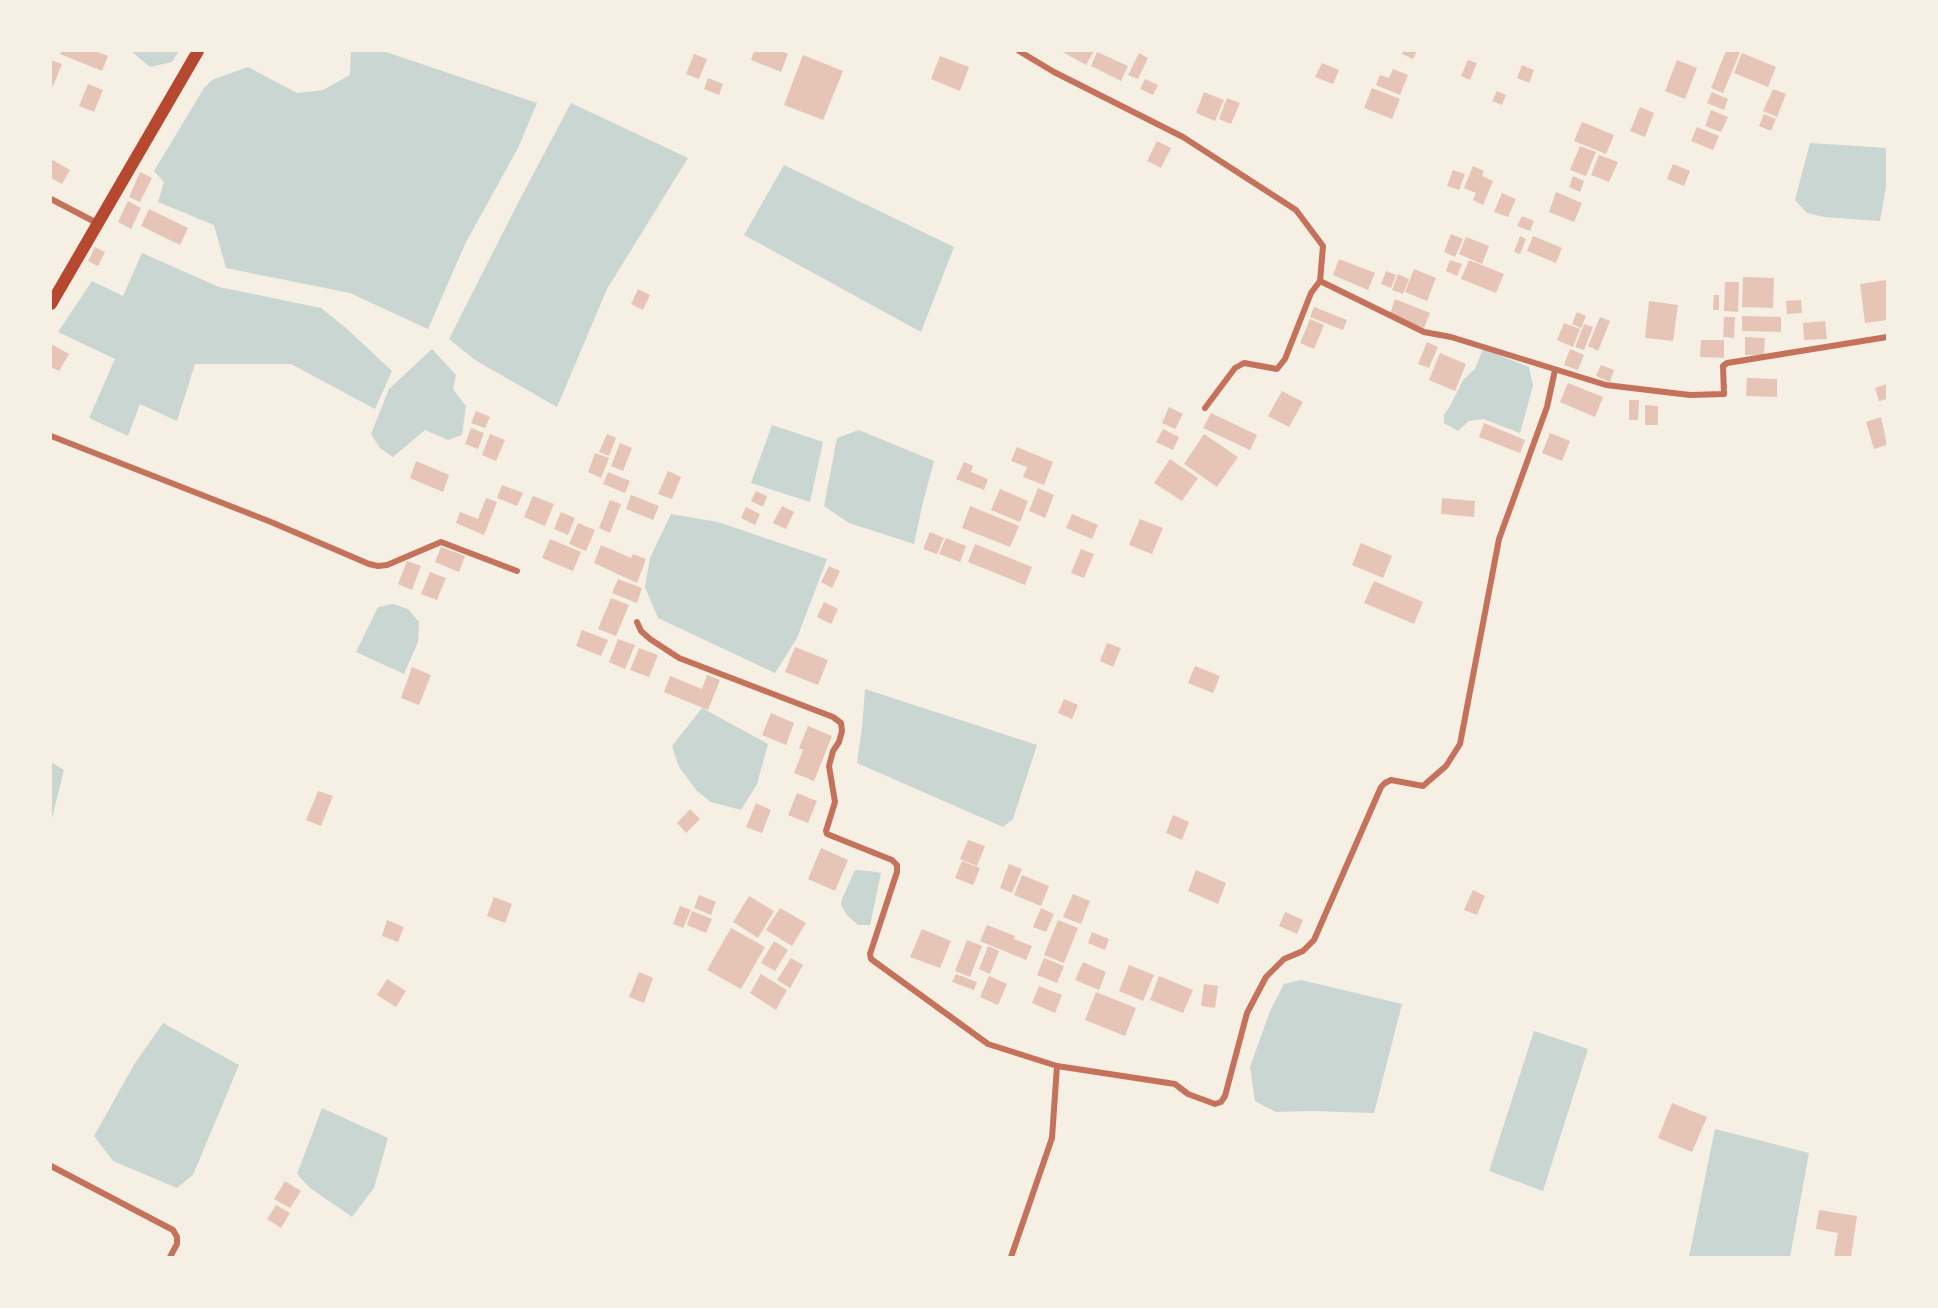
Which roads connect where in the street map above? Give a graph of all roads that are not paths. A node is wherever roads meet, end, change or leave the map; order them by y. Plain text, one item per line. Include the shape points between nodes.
1 (198, 51) edge
2 (1019, 51) edge
3 (51, 200) edge
4 (97, 224) junction
5 (1320, 281) junction
6 (51, 304) edge
7 (1887, 337) edge
8 (1555, 370) junction
9 (1205, 408) dead end
10 (51, 436) edge
11 (517, 571) dead end
12 (637, 622) dead end
13 (1057, 1066) junction
14 (51, 1166) edge
15 (170, 1257) edge
16 (1011, 1257) edge

1 - 4 main road
2 - 5 street via 1183,137 1296,210 1323,246
3 - 4 street
4 - 6 main road
5 - 8 street via 1424,332
5 - 9 street via 1311,292 1285,359 1277,369 1244,363 1235,368
7 - 8 street via 1727,363 1723,366 1722,394 1690,395 1606,385
8 - 13 street via 1547,407 1499,539 1460,744 1446,766 1423,786 1391,780 1381,788 1314,940 1303,951 1284,959 1266,977 1247,1013 1221,1102 1215,1104 1188,1094 1175,1084
10 - 11 street via 369,564 387,565 441,542
12 - 13 street via 650,639 679,658 841,723 842,732 829,766 835,802 827,834 897,865 871,959 988,1044
13 - 16 street via 1052,1138
14 - 15 street via 172,1230 177,1244

